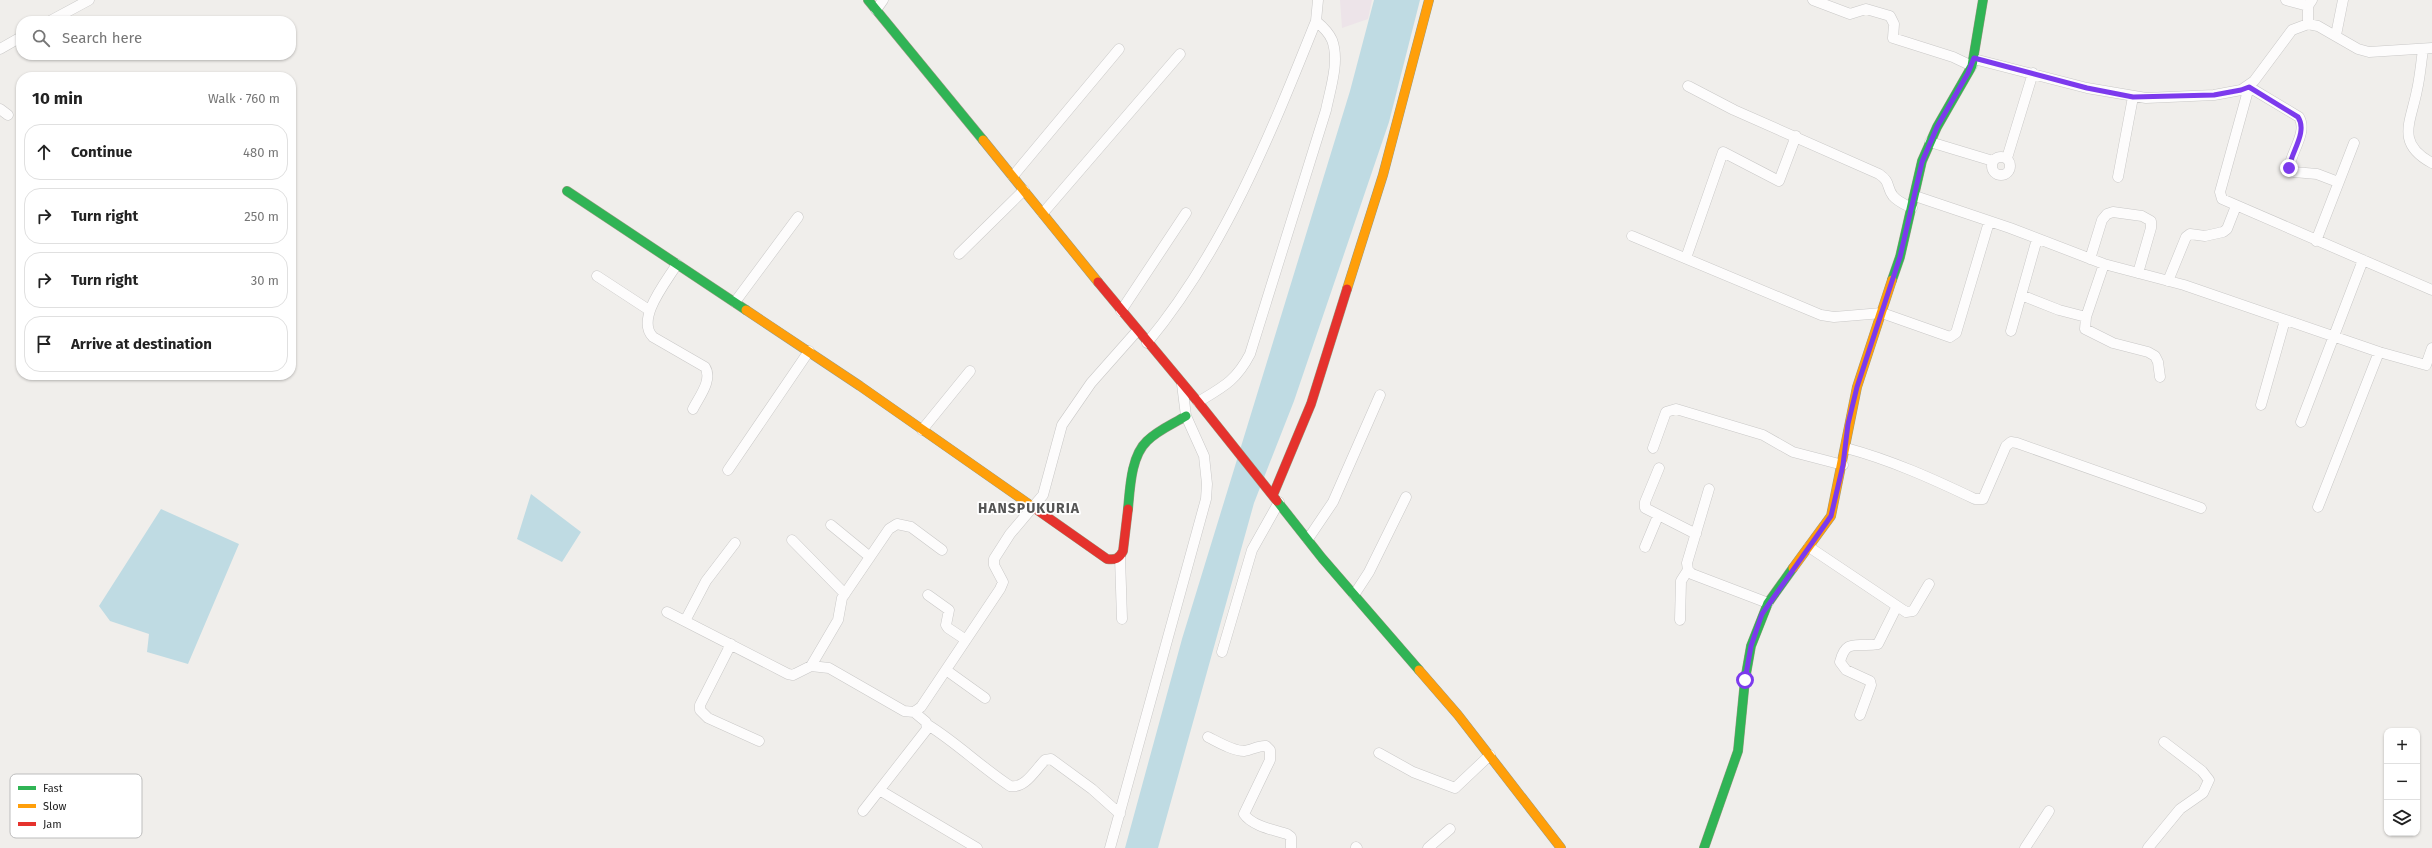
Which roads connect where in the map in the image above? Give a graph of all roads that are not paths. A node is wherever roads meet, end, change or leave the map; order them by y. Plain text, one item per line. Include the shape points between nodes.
1 (89, 0) edge
2 (868, 0) edge
3 (883, 0) edge
4 (1318, 0) edge
5 (1428, 0) edge
6 (1813, 0) edge
7 (1983, 0) edge
8 (2286, 0) edge
9 (2344, 0) edge
10 (2310, 3) edge
11 (876, 10) junction
12 (59, 16) edge
13 (1316, 21) junction
14 (2308, 24) junction
15 (2336, 35) junction
16 (16, 40) edge
17 (0, 49) edge
18 (1119, 49) dead end
19 (2427, 49) edge
20 (1180, 54) dead end
21 (1973, 62) junction
22 (2033, 73) junction
23 (1688, 86) dead end
24 (2249, 87) junction
25 (2133, 97) junction
26 (1796, 136) junction
27 (1930, 142) junction
28 (2354, 143) dead end
29 (2007, 158) junction
30 (1993, 161) junction
31 (2432, 163) edge
32 (1013, 176) junction
33 (2118, 177) dead end
34 (2338, 182) junction
35 (1024, 190) junction
36 (567, 191) dead end
37 (1915, 196) junction
38 (2236, 206) junction
39 (1912, 208) junction
40 (1043, 213) junction
41 (1186, 213) dead end
42 (798, 217) dead end
43 (1989, 222) junction
44 (1632, 236) dead end
45 (2037, 240) junction
46 (2316, 241) junction
47 (959, 254) dead end
48 (1686, 258) junction
49 (2090, 259) junction
50 (2363, 260) junction
51 (677, 264) junction
52 (2104, 264) junction
53 (2138, 273) junction
54 (597, 276) dead end
55 (2168, 280) junction
56 (2432, 290) edge
57 (2021, 295) junction
58 (735, 302) junction
59 (649, 310) junction
60 (1121, 311) junction
61 (1882, 313) junction
62 (2086, 317) junction
63 (2285, 320) junction
64 (1137, 331) junction
65 (2011, 331) dead end
66 (2334, 337) junction
67 (1147, 343) junction
68 (2432, 348) edge
69 (809, 351) junction
70 (2379, 352) junction
71 (970, 371) dead end
72 (2160, 377) dead end
73 (1182, 384) junction
74 (1380, 396) dead end
75 (1198, 402) junction
76 (2261, 405) dead end
77 (693, 409) dead end
78 (1186, 416) junction
79 (2301, 422) dead end
80 (922, 430) junction
81 (1653, 448) dead end
82 (1846, 448) junction
83 (1843, 465) junction
84 (1659, 468) dead end
85 (728, 470) dead end
86 (1709, 489) dead end
87 (1273, 495) junction
88 (1406, 496) dead end
89 (2318, 507) dead end
90 (1034, 508) junction
91 (2201, 508) dead end
92 (1658, 516) junction
93 (831, 525) dead end
94 (1696, 534) junction
95 (1308, 539) junction
96 (792, 540) dead end
97 (735, 542) dead end
98 (1646, 547) dead end
99 (1809, 547) junction
100 (942, 550) dead end
101 (870, 556) junction
102 (1120, 557) junction
103 (1688, 570) junction
104 (1929, 584) dead end
105 (845, 594) junction
106 (928, 595) dead end
107 (1354, 595) junction
108 (1768, 603) junction
109 (1897, 606) junction
110 (667, 612) dead end
111 (1122, 619) dead end
112 (1680, 620) dead end
113 (685, 621) junction
114 (966, 640) junction
115 (731, 644) junction
116 (1222, 652) dead end
117 (811, 666) junction
118 (946, 670) junction
119 (985, 698) dead end
120 (914, 712) junction
121 (1860, 715) dead end
122 (928, 725) junction
123 (1208, 737) dead end
124 (759, 742) dead end
125 (2164, 742) dead end
126 (1379, 753) dead end
127 (1490, 755) junction
128 (881, 791) junction
129 (863, 811) dead end
130 (2049, 811) dead end
131 (1120, 814) junction
132 (1450, 829) dead end
133 (977, 848) edge
134 (1110, 848) edge
135 (1291, 848) edge
136 (1428, 848) edge
137 (1561, 848) edge
138 (1704, 848) edge
139 (2025, 848) edge
140 (2148, 848) edge

1 - 12 street
2 - 11 street
3 - 11 street
4 - 13 street
5 - 87 street via 1383,175 1333,336 1311,404
6 - 21 street via 1850,14 1866,9 1890,16 1894,24 1893,38
7 - 21 street
8 - 10 street
9 - 15 street
10 - 14 street
11 - 32 street
13 - 67 street via 1235,208 1199,273
13 - 75 street via 1332,40 1334,52 1332,82 1321,126 1250,354 1241,372 1228,385
14 - 15 street
14 - 24 street via 2292,30
15 - 19 street via 2358,49 2369,52
16 - 17 street
18 - 32 street
19 - 31 street via 2407,128 2414,150
20 - 40 street
21 - 22 street
21 - 27 street
22 - 25 street
22 - 29 street
23 - 26 street via 1734,110
24 - 25 street via 2214,95
24 - 34 street via 2302,122 2302,130 2289,168 2294,172 2317,174
24 - 38 street via 2220,192 2222,199
25 - 33 street
26 - 39 street via 1880,174 1887,179 1891,194
26 - 48 street via 1779,182 1723,152
27 - 30 street
27 - 37 street via 1922,162
28 - 34 street
29 - 30 street via 1998,157
29 - 30 street via 2011,166 2009,172 2004,175 1995,173 1992,168
32 - 35 street
34 - 46 street
35 - 40 street
35 - 47 street
36 - 51 street
37 - 39 street
37 - 43 street
38 - 46 street
38 - 55 street via 2227,229 2223,232 2205,236 2190,234 2186,237
39 - 61 street
40 - 60 street
41 - 60 street
42 - 58 street
43 - 45 street
43 - 61 street via 1954,336 1950,337
44 - 48 street
45 - 49 street
45 - 57 street
46 - 50 street
48 - 61 street via 1828,317
49 - 52 street
49 - 53 street via 2102,220 2107,214 2113,212 2142,216 2151,221 2151,228
50 - 56 street
50 - 66 street
51 - 58 street
51 - 59 street
52 - 53 street
52 - 62 street
53 - 55 street
54 - 59 street
55 - 63 street
57 - 62 street via 2058,310
57 - 65 street
58 - 69 street
59 - 77 street via 648,332 708,371 706,384
60 - 64 street
61 - 82 street via 1857,387 1848,424
62 - 72 street via 2085,329 2089,332 2113,343 2155,356
63 - 66 street
63 - 76 street
64 - 67 street
64 - 90 street via 1091,383 1062,425 1055,443 1048,483
66 - 70 street
66 - 79 street
67 - 73 street
68 - 70 street via 2426,364
69 - 80 street
69 - 85 street
70 - 89 street
71 - 80 street
73 - 75 street
73 - 78 street
74 - 95 street via 1333,502
75 - 87 street
78 - 102 street via 1151,438 1139,452
78 - 131 street via 1204,456 1206,499
80 - 90 street
81 - 83 street via 1666,412 1676,409 1763,435 1793,452
82 - 83 street
82 - 91 street via 1870,454 1922,474 1975,499 1983,499 2006,446 2011,442 2018,443
83 - 99 street via 1831,516
84 - 92 street via 1645,502 1648,511
86 - 94 street
87 - 95 street
87 - 116 street via 1252,550
88 - 107 street via 1369,572
90 - 102 street via 1099,555 1114,560
90 - 114 street via 1010,534 996,555 994,565 1003,582
92 - 94 street
92 - 98 street
93 - 101 street
94 - 103 street via 1687,563
95 - 107 street
96 - 105 street
97 - 113 street via 706,581
99 - 108 street
99 - 109 street
100 - 101 street via 911,527 897,524 889,529
101 - 105 street
102 - 111 street
103 - 108 street via 1692,574
103 - 112 street via 1681,581
104 - 109 street via 1913,611 1906,612
105 - 117 street via 838,620
106 - 114 street via 947,608 949,614 946,625
107 - 127 street
108 - 138 street via 1747,663 1738,751
109 - 121 street via 1878,644 1850,645 1843,651 1840,662 1843,667 1866,678 1871,685
110 - 113 street
113 - 115 street
114 - 118 street
115 - 117 street via 788,674 793,675
115 - 124 street via 700,705 700,710 708,718
117 - 120 street via 829,668 904,711
118 - 119 street
118 - 120 street via 921,707
120 - 122 street
122 - 128 street
122 - 131 street via 951,740 972,760 1016,788 1023,785 1045,760 1051,759 1092,789
123 - 135 street via 1240,750 1262,746 1270,750 1270,760 1244,814 1258,824 1288,834 1291,837
125 - 140 street via 2202,771 2209,780 2203,793 2180,809
126 - 127 street via 1413,772 1455,788
127 - 137 street
128 - 129 street
128 - 133 street
130 - 139 street
131 - 134 street
132 - 136 street

